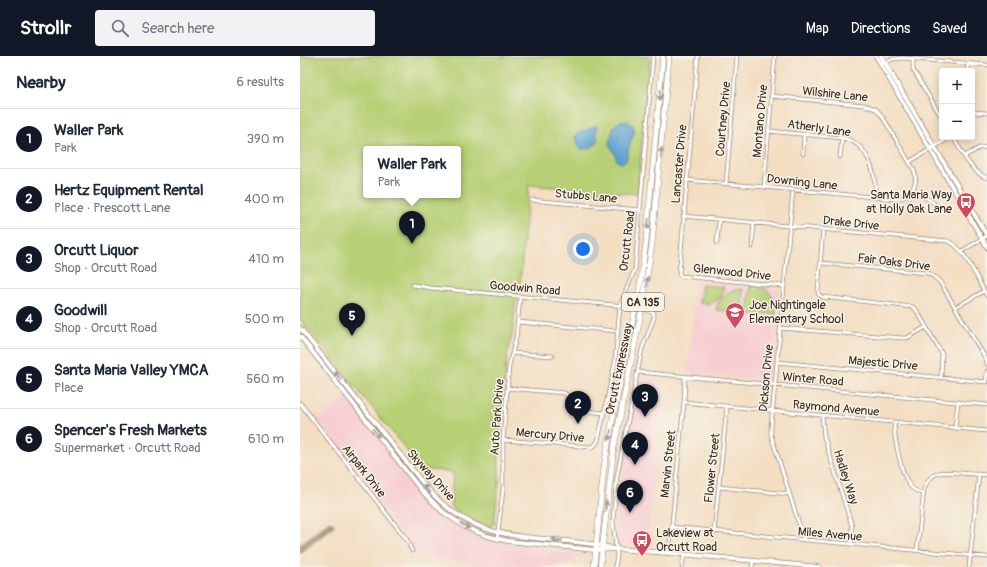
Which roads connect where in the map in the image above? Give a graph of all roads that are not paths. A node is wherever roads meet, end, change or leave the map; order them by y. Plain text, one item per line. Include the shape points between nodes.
1 (653, 56) edge
2 (663, 56) edge
3 (669, 56) edge
4 (698, 56) edge
5 (737, 56) edge
6 (775, 56) edge
7 (876, 56) edge
8 (881, 56) edge
9 (913, 58) junction
10 (885, 63) junction
11 (968, 63) junction
12 (987, 65) edge
13 (967, 68) edge
14 (771, 96) junction
15 (975, 112) edge
16 (939, 113) edge
17 (987, 113) edge
18 (768, 131) junction
19 (804, 134) junction
20 (842, 138) junction
21 (947, 140) edge
22 (954, 140) edge
23 (987, 147) edge
24 (932, 148) junction
25 (803, 154) dead end
26 (840, 156) dead end
27 (965, 156) junction
28 (909, 162) junction
29 (987, 178) edge
30 (686, 180) junction
31 (726, 184) junction
32 (764, 187) junction
33 (913, 189) junction
34 (793, 190) junction
35 (875, 198) junction
36 (530, 200) dead end
37 (934, 203) dead end
38 (640, 210) junction
39 (684, 216) junction
40 (719, 219) junction
41 (754, 223) junction
42 (789, 226) junction
43 (824, 229) junction
44 (987, 236) edge
45 (983, 239) junction
46 (717, 243) dead end
47 (987, 246) edge
48 (752, 247) dead end
49 (962, 251) junction
50 (821, 263) junction
51 (678, 274) joint
52 (413, 285) dead end
53 (784, 286) junction
54 (984, 291) junction
55 (987, 296) edge
56 (520, 297) junction
57 (620, 305) junction
58 (636, 307) junction
59 (956, 307) junction
60 (642, 308) junction
61 (518, 322) junction
62 (926, 327) junction
63 (300, 328) edge
64 (780, 328) junction
65 (617, 331) junction
66 (300, 336) edge
67 (512, 353) junction
68 (553, 356) dead end
69 (777, 362) junction
70 (987, 364) edge
71 (987, 371) edge
72 (638, 372) junction
73 (685, 377) junction
74 (941, 378) junction
75 (986, 382) edge
76 (775, 385) junction
77 (507, 388) junction
78 (958, 401) junction
79 (684, 402) junction
80 (300, 403) edge
81 (987, 404) edge
82 (727, 407) junction
83 (772, 411) junction
84 (604, 413) junction
85 (822, 416) junction
86 (894, 422) junction
87 (955, 428) junction
88 (987, 431) edge
89 (503, 440) junction
90 (594, 446) joint
91 (979, 474) junction
92 (987, 475) edge
93 (719, 487) junction
94 (789, 494) junction
95 (923, 494) junction
96 (671, 527) junction
97 (714, 532) junction
98 (498, 533) junction
99 (497, 539) junction
100 (804, 540) junction
101 (851, 544) junction
102 (595, 547) junction
103 (602, 548) junction
104 (616, 549) junction
105 (412, 551) dead end
106 (917, 551) junction
107 (668, 553) junction
108 (684, 555) junction
109 (971, 556) junction
110 (987, 557) edge
111 (753, 561) junction
112 (594, 567) edge
113 (600, 567) edge
114 (615, 567) edge
115 (682, 567) edge
116 (752, 567) edge
117 (809, 567) edge
118 (818, 567) edge
119 (970, 567) edge

1 - 38 street, Orcutt Road
2 -> 58 highway, Orcutt Expressway / CA 135 via 646,243
60 -> 3 highway, Orcutt Expressway / CA 135 via 655,216
4 - 30 street, Lancaster Drive
5 - 31 street, Courtney Drive
6 - 14 street, Montano Drive
7 - 24 main road
8 - 10 main road
9 - 10 street via 898,58
9 - 11 street
9 - 16 street via 913,70
10 - 24 main road
11 - 12 street
11 - 13 street
14 - 18 street, Montano Drive
14 - 28 street, Wilshire Lane via 872,106 882,116
15 - 17 street
18 - 19 street, Atherly Lane
18 - 32 street, Montano Drive
19 - 20 street, Atherly Lane
19 - 25 street
20 - 26 street
20 - 35 street, Atherly Lane via 856,143 867,158 876,183
21 - 24 street
22 - 27 street
23 - 27 street
24 - 28 street
24 - 44 main road
24 - 45 main road
27 - 29 street via 976,172
28 - 33 street, Wilshire Lane via 916,176
30 - 31 street, Downing Lane
30 - 39 street, Lancaster Drive
31 - 32 street, Downing Lane
32 - 34 street, Downing Lane
33 - 35 street, Downing Lane via 899,199
33 - 37 street
34 - 35 street, Downing Lane
34 - 42 street, Dickson Drive
36 - 38 street, Stubbs Lane
38 - 57 street, Orcutt Road via 635,269
39 - 40 street, Drake Drive
39 - 51 street, Lancaster Drive
40 - 41 street, Drake Drive
40 - 46 street
41 - 42 street, Drake Drive
41 - 48 street
42 - 43 street, Drake Drive
42 - 53 street, Dickson Drive
43 - 49 street, Drake Drive via 948,241
43 - 50 street
44 - 45 street
45 - 47 main road
45 - 49 street
49 - 54 street, Drake Drive
50 - 59 street, Fair Oaks Drive via 927,273 940,282
50 - 62 street via 818,292 823,298 910,306 916,309
51 - 53 street, Glenwood Drive
52 - 56 street, Goodwin Road
53 - 64 street, Dickson Drive
54 - 55 street, Drake Drive
54 - 59 street
56 - 57 street, Goodwin Road
56 - 61 street, Auto Park Drive
57 - 58 street, Goodwin Road
57 - 65 street, Orcutt Road
58 - 60 street
58 -> 102 highway, Orcutt Expressway / CA 135 via 604,467
59 - 70 street, Fair Oaks Drive
60 - 72 street via 652,311 654,318 642,349
103 -> 60 highway, Orcutt Expressway / CA 135 via 614,447
61 - 65 street
61 - 67 street, Auto Park Drive
62 - 64 street via 907,338
62 - 74 street via 942,354
98 -> 63 main road, Skyway Drive via 463,520 434,497
64 - 69 street, Dickson Drive
65 - 84 street, Orcutt Road via 615,363
66 -> 99 main road, Skyway Drive via 432,503 465,527
67 - 68 street
67 - 77 street, Auto Park Drive
69 - 74 street, Majestic Drive
69 - 76 street, Dickson Drive
71 - 75 street
72 - 73 street, Winter Road
72 - 104 street via 616,490 613,521
73 - 76 street, Winter Road
73 - 79 street, Marvin Street
74 - 75 street, Majestic Drive
76 - 78 street, Winter Road
76 - 83 street, Dickson Drive
77 - 84 street via 565,393 568,409
77 - 89 street, Auto Park Drive
78 - 81 street, Winter Road
78 - 87 street
79 - 82 street, Raymond Avenue
79 - 96 street, Marvin Street
80 - 105 street, Airpark Drive via 407,540
82 - 83 street, Raymond Avenue
82 - 93 street, Flower Street
83 - 85 street, Raymond Avenue
83 - 94 street, Dickson Drive via 771,435
84 - 90 street, Orcutt Road via 599,437
85 - 86 street, Raymond Avenue
85 - 101 street, Hadley Way via 824,437 852,526
86 - 87 street, Raymond Avenue
86 - 95 street via 894,438 908,484
87 - 88 street, Raymond Avenue
89 - 90 street, Mercury Drive via 591,448
89 - 98 street, Auto Park Drive via 503,490
91 - 92 street
91 - 95 street via 939,472 928,480
91 - 109 street
93 - 94 street
93 - 97 street, Flower Street
94 - 100 street, Dickson Drive
95 - 106 street
96 - 97 street, Miles Avenue
96 - 107 street, Marvin Street
97 - 100 street, Miles Avenue
98 - 99 street, Auto Park Drive
102 -> 98 main road, Skyway Drive
99 - 102 main road, Skyway Drive via 521,543
100 - 101 street, Miles Avenue
101 - 106 street, Miles Avenue
102 - 103 main road, Skyway Drive
102 - 112 highway, Orcutt Expressway / CA 135
103 - 104 main road, Skyway Drive
103 - 113 highway, Orcutt Expressway / CA 135
104 - 107 main road, Skyway Drive
104 - 114 street
106 - 109 street, Miles Avenue
107 - 108 main road, Skyway Drive
108 - 111 main road, Skyway Drive
108 - 115 street
109 - 110 street, Miles Avenue
109 - 119 street
111 - 116 street
111 - 117 main road, Skyway Drive
117 - 118 main road, Skyway Drive

